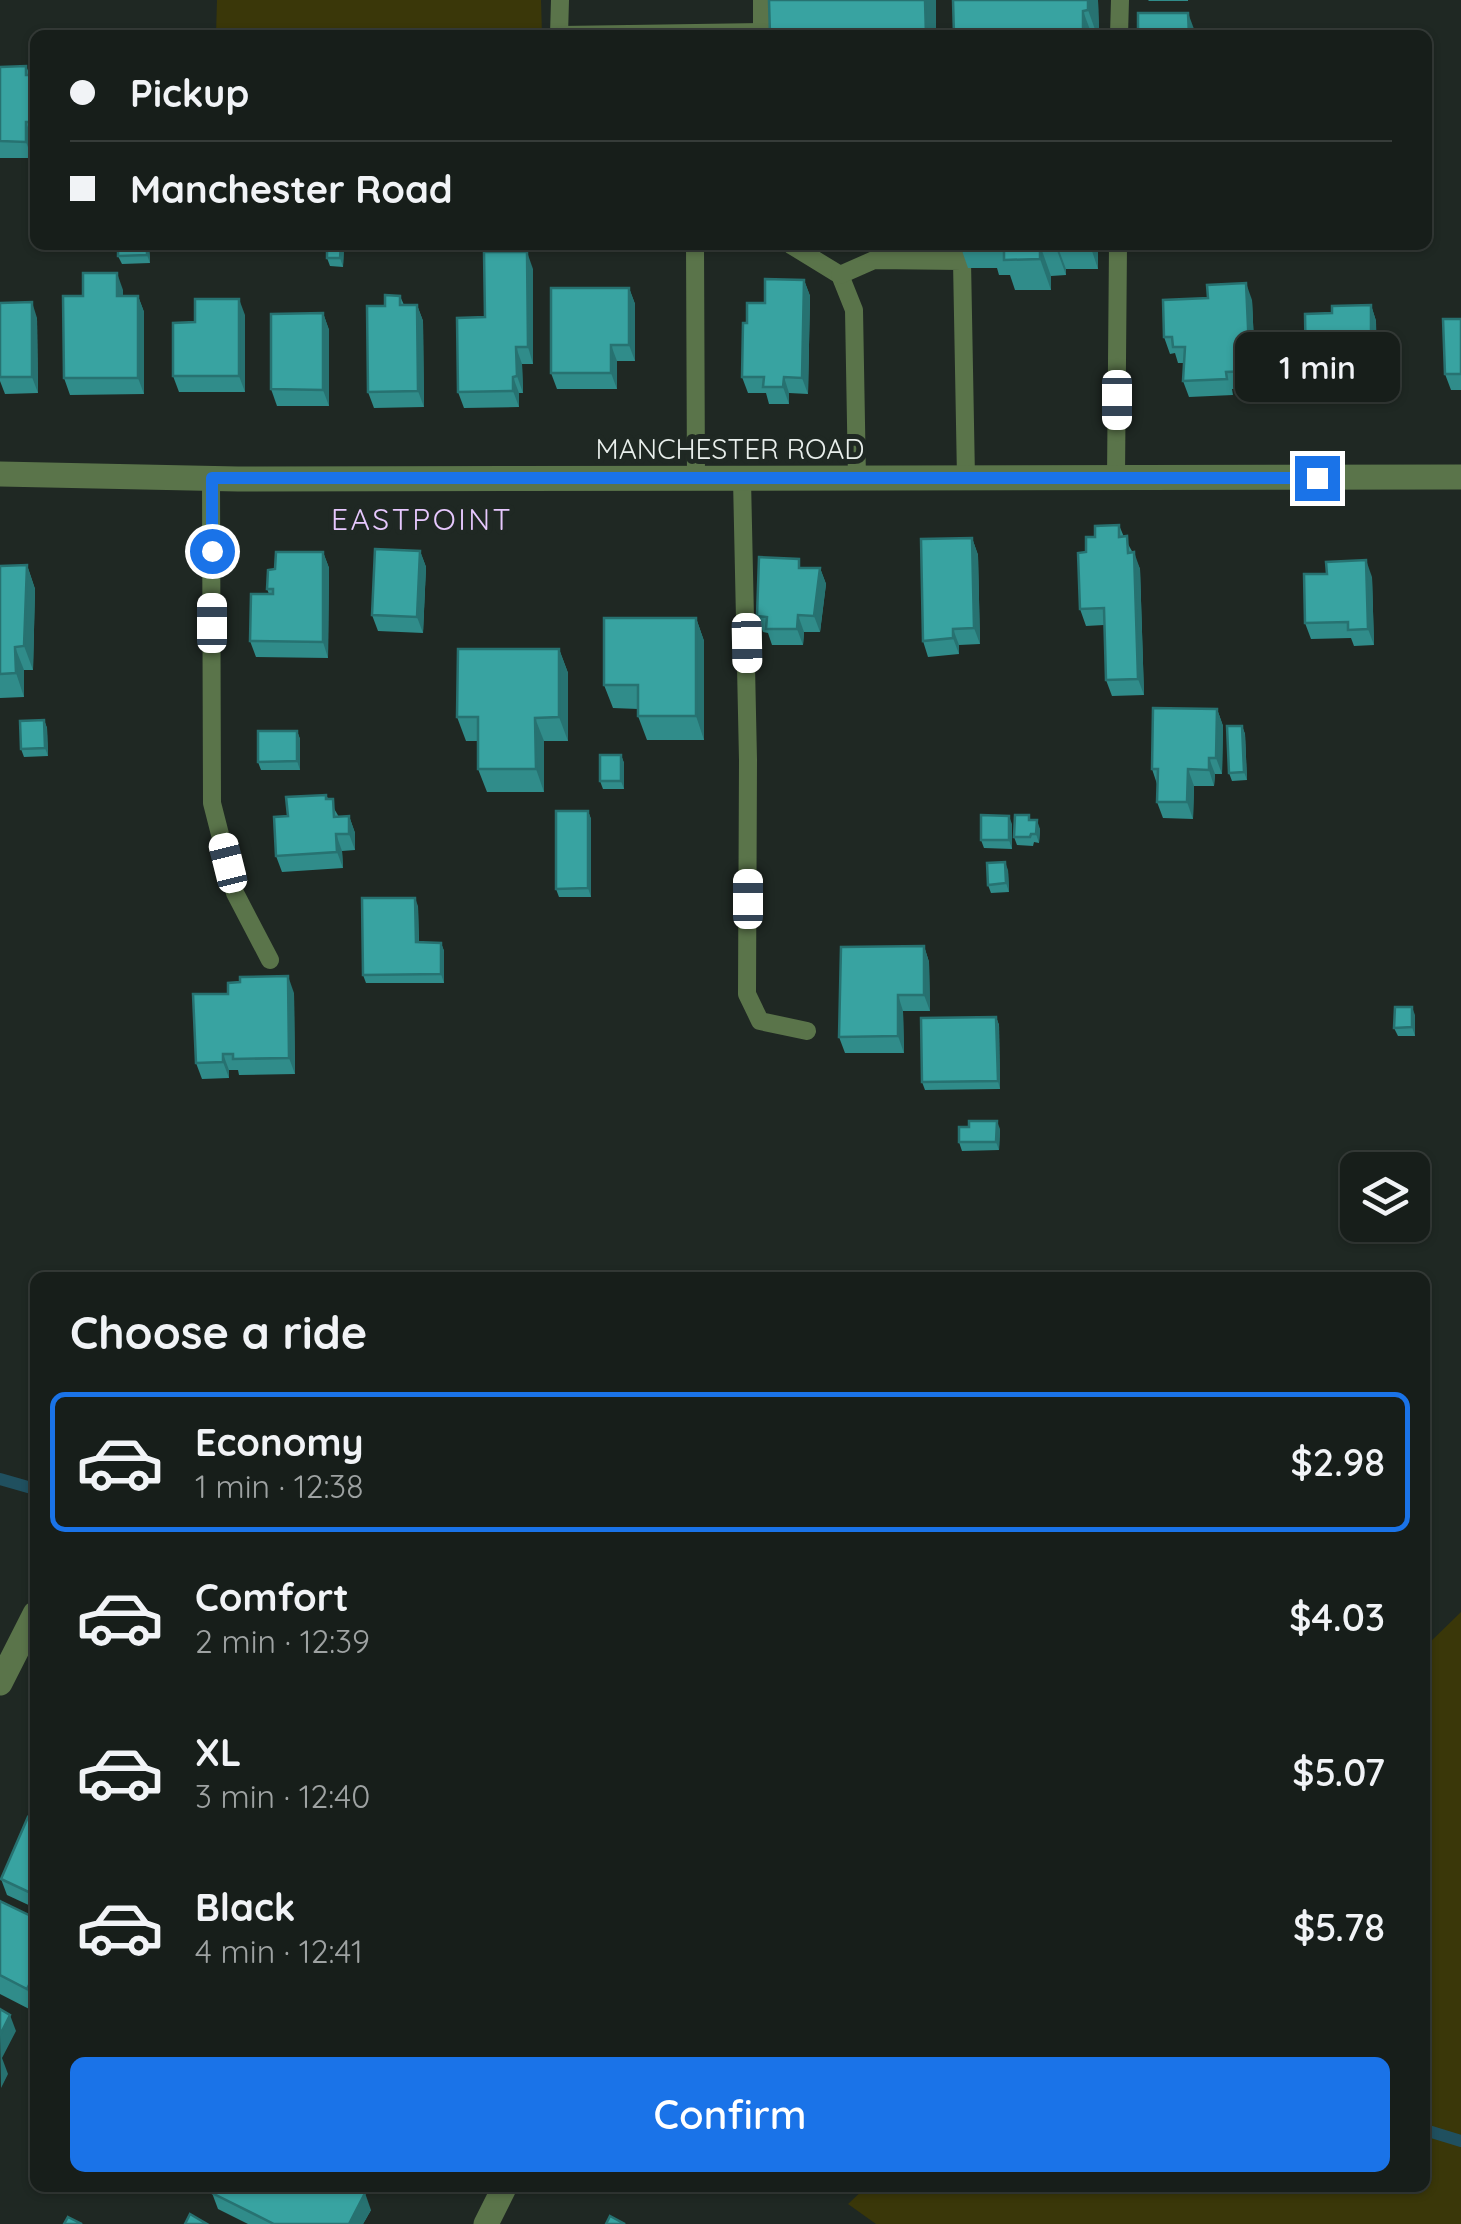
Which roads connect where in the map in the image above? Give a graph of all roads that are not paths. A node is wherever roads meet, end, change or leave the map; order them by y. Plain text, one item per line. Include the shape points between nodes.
1 (560, 0) edge
2 (762, 0) edge
3 (1120, 0) edge
4 (561, 30) edge
5 (762, 30) edge
6 (1120, 30) edge
7 (695, 250) edge
8 (799, 250) edge
9 (1118, 250) edge
10 (840, 275) junction
11 (0, 474) edge
12 (1116, 477) junction
13 (212, 478) junction
14 (966, 478) junction
15 (1461, 478) edge
16 (696, 479) junction
17 (742, 479) junction
18 (857, 479) junction
19 (270, 960) dead end
20 (807, 1031) dead end
21 (30, 1624) edge
22 (0, 1683) edge
23 (502, 2192) edge
24 (486, 2224) edge

1 - 4 lane
2 - 5 lane
3 - 6 lane
7 - 16 lane
8 - 10 lane
9 - 12 lane
10 - 14 lane via 874,260 962,260
10 - 18 lane via 854,310
11 - 13 street, MANCHESTER ROAD
12 - 14 street, MANCHESTER ROAD
12 - 15 street, MANCHESTER ROAD
13 - 16 street, MANCHESTER ROAD
13 - 19 lane via 212,803 235,893
14 - 18 street, MANCHESTER ROAD
16 - 17 street, MANCHESTER ROAD
17 - 18 street, MANCHESTER ROAD
17 - 20 lane via 747,994 760,1021
21 - 22 street
23 - 24 street

